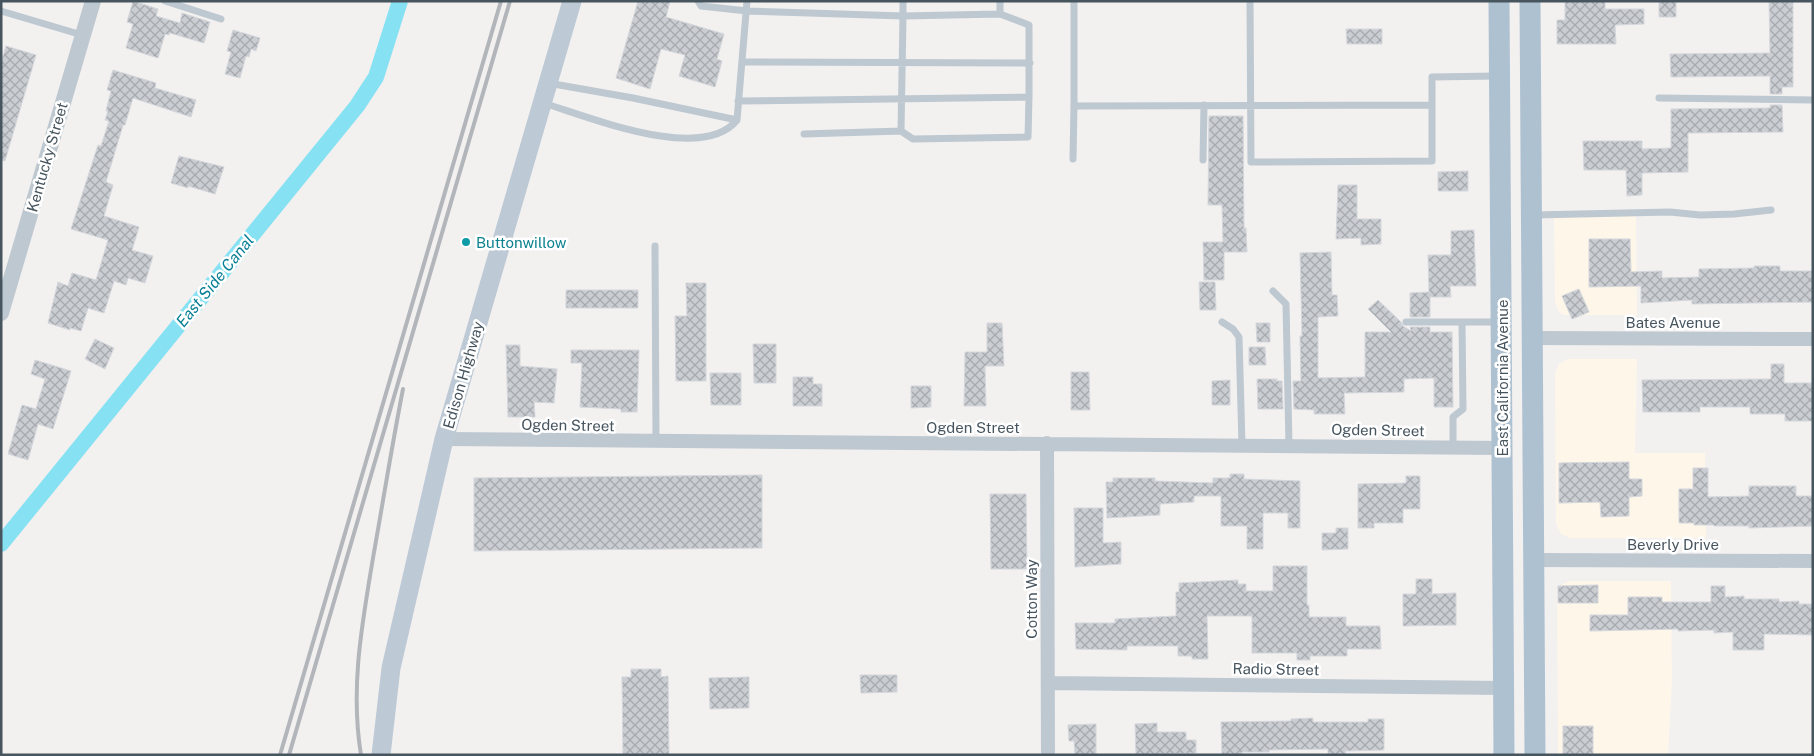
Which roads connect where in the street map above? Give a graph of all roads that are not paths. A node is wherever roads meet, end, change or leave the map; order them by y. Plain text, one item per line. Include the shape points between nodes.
1 (92, 1) edge
2 (165, 1) edge
3 (572, 1) edge
4 (698, 1) edge
5 (748, 1) edge
6 (903, 1) edge
7 (1000, 1) edge
8 (1074, 1) edge
9 (1250, 1) edge
10 (1499, 1) edge
11 (1530, 1) edge
12 (1, 11) edge
13 (747, 12) junction
14 (1000, 14) junction
15 (903, 16) junction
16 (221, 18) dead end
17 (83, 35) junction
18 (742, 62) junction
19 (902, 63) junction
20 (1030, 63) junction
21 (1499, 76) junction
22 (548, 83) junction
23 (1028, 97) junction
24 (902, 98) junction
25 (1659, 98) dead end
26 (1813, 100) edge
27 (738, 101) junction
28 (542, 103) junction
29 (1204, 104) junction
30 (1250, 104) junction
31 (1432, 104) junction
32 (1074, 106) junction
33 (736, 120) junction
34 (901, 131) junction
35 (804, 134) dead end
36 (1073, 159) dead end
37 (1203, 160) dead end
38 (1501, 202) junction
39 (1771, 210) dead end
40 (1531, 213) junction
41 (655, 246) dead end
42 (1273, 291) dead end
43 (1, 313) edge
44 (1222, 322) dead end
45 (1406, 322) dead end
46 (1462, 322) junction
47 (1501, 322) junction
48 (1532, 338) junction
49 (1813, 339) edge
50 (444, 439) junction
51 (656, 442) junction
52 (1046, 443) junction
53 (1242, 445) junction
54 (1289, 446) junction
55 (1453, 448) junction
56 (1502, 448) junction
57 (1534, 560) junction
58 (1813, 561) edge
59 (1048, 683) junction
60 (1504, 688) junction
61 (381, 755) edge
62 (1048, 755) edge
63 (1504, 755) edge
64 (1535, 755) edge

1 - 17 street, Kentucky Street
2 - 16 lane
3 - 22 main road, Edison Highway
4 - 13 lane via 701,6
5 - 13 lane
6 - 15 lane
7 - 14 lane
8 - 32 lane
9 - 30 lane
10 - 21 main road, East California Avenue
11 - 40 main road, East California Avenue
12 - 17 lane
13 - 15 lane
13 - 18 lane
14 - 15 lane
14 - 20 lane via 1029,25
15 - 19 lane
17 - 43 street, Kentucky Street
18 - 19 lane
18 - 27 lane
19 - 20 lane
19 - 24 lane
20 - 23 lane
21 - 31 lane via 1432,77
21 - 38 main road, East California Avenue
21 - 40 main road via 1511,83 1516,95
22 - 28 main road, Edison Highway
22 - 33 lane
23 - 24 lane
23 - 34 lane via 1028,137 913,139
24 - 27 lane
24 - 34 lane
25 - 26 lane
27 - 33 lane
28 - 33 lane via 615,127 688,138 721,133
28 - 50 main road, Edison Highway
29 - 30 lane
29 - 32 lane
29 - 37 lane
30 - 31 lane
30 - 31 lane via 1251,162 1432,161
32 - 36 lane
34 - 35 lane
38 - 47 main road, East California Avenue
38 - 48 main road via 1514,232 1516,316 1521,332
39 - 40 lane via 1700,215 1660,212
40 - 48 main road, East California Avenue
41 - 51 lane
42 - 54 lane via 1286,304
44 - 53 lane via 1239,337
45 - 46 lane
46 - 47 lane
46 - 55 lane via 1463,409 1453,416
47 - 56 main road, East California Avenue
48 - 49 street, Bates Avenue
48 - 57 main road, East California Avenue
50 - 51 street, Ogden Street
50 - 61 main road, Edison Highway via 391,668
51 - 52 street, Ogden Street
52 - 53 street, Ogden Street
52 - 59 street, Cotton Way
53 - 54 street, Ogden Street
54 - 55 street, Ogden Street
55 - 56 street, Ogden Street
56 - 60 main road, East California Avenue
57 - 58 street, Beverly Drive
57 - 64 main road, East California Avenue
59 - 60 street, Radio Street
59 - 62 street, Cotton Way
60 - 63 main road, East California Avenue

